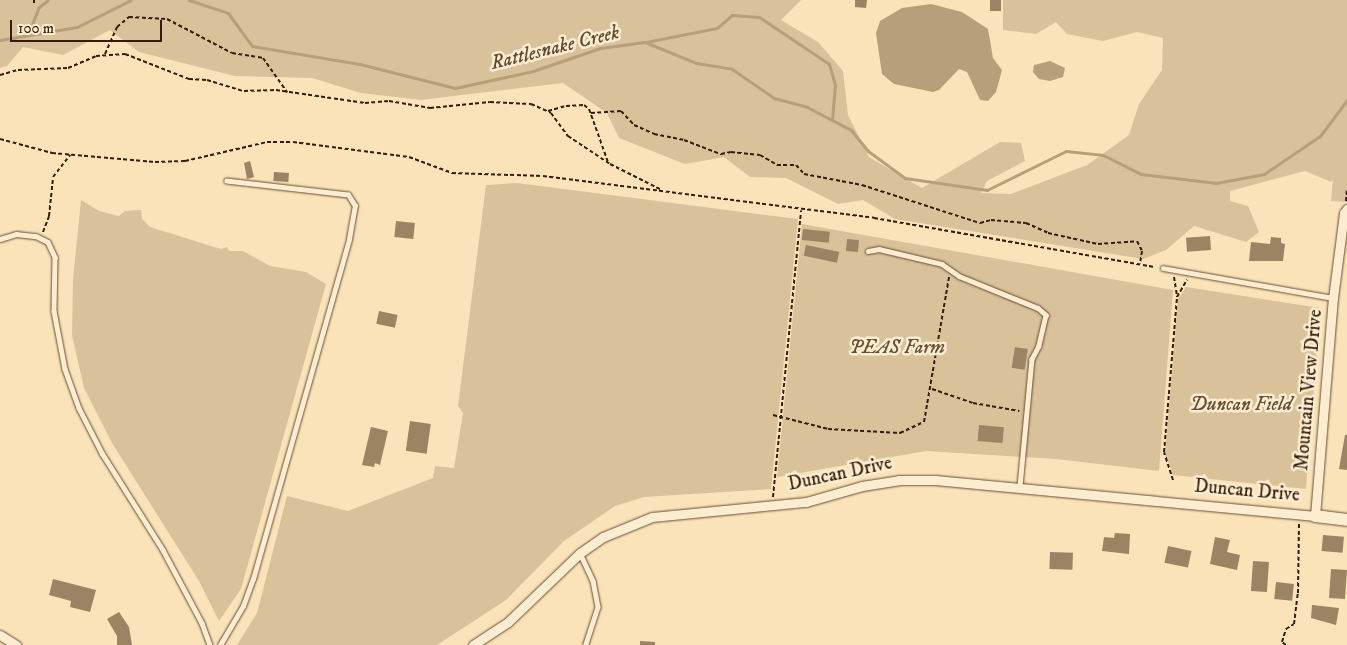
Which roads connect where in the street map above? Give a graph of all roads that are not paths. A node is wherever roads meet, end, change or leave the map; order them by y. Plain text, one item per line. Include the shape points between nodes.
1 (227, 181) dead end
2 (1346, 209) edge
3 (0, 239) edge
4 (868, 251) dead end
5 (1163, 268) road end
6 (1334, 298) junction
7 (1020, 487) junction
8 (1315, 516) junction
9 (1347, 520) edge
10 (580, 553) junction
11 (0, 635) edge
12 (16, 645) edge
13 (210, 645) edge
14 (220, 645) edge
15 (473, 645) edge
16 (586, 645) edge

1 - 14 lane via 348,194 355,206 349,239 253,579
2 - 6 street, Mountain View Drive
3 - 13 lane via 16,234 48,242 55,257 54,311 65,369 79,408 102,453 163,550 202,623
4 - 7 lane via 879,249 942,264 997,292 1038,308 1046,316 1039,346 1032,359
5 - 6 lane, Mountain View Drive
6 - 8 street, Mountain View Drive
7 - 8 street, Duncan Drive
7 - 10 street, Duncan Drive via 899,480 862,486 806,502 652,517 602,536
8 - 9 street, Duncan Drive
10 - 15 street, Duncan Drive via 532,601
10 - 16 lane via 593,581 598,607
11 - 12 street

